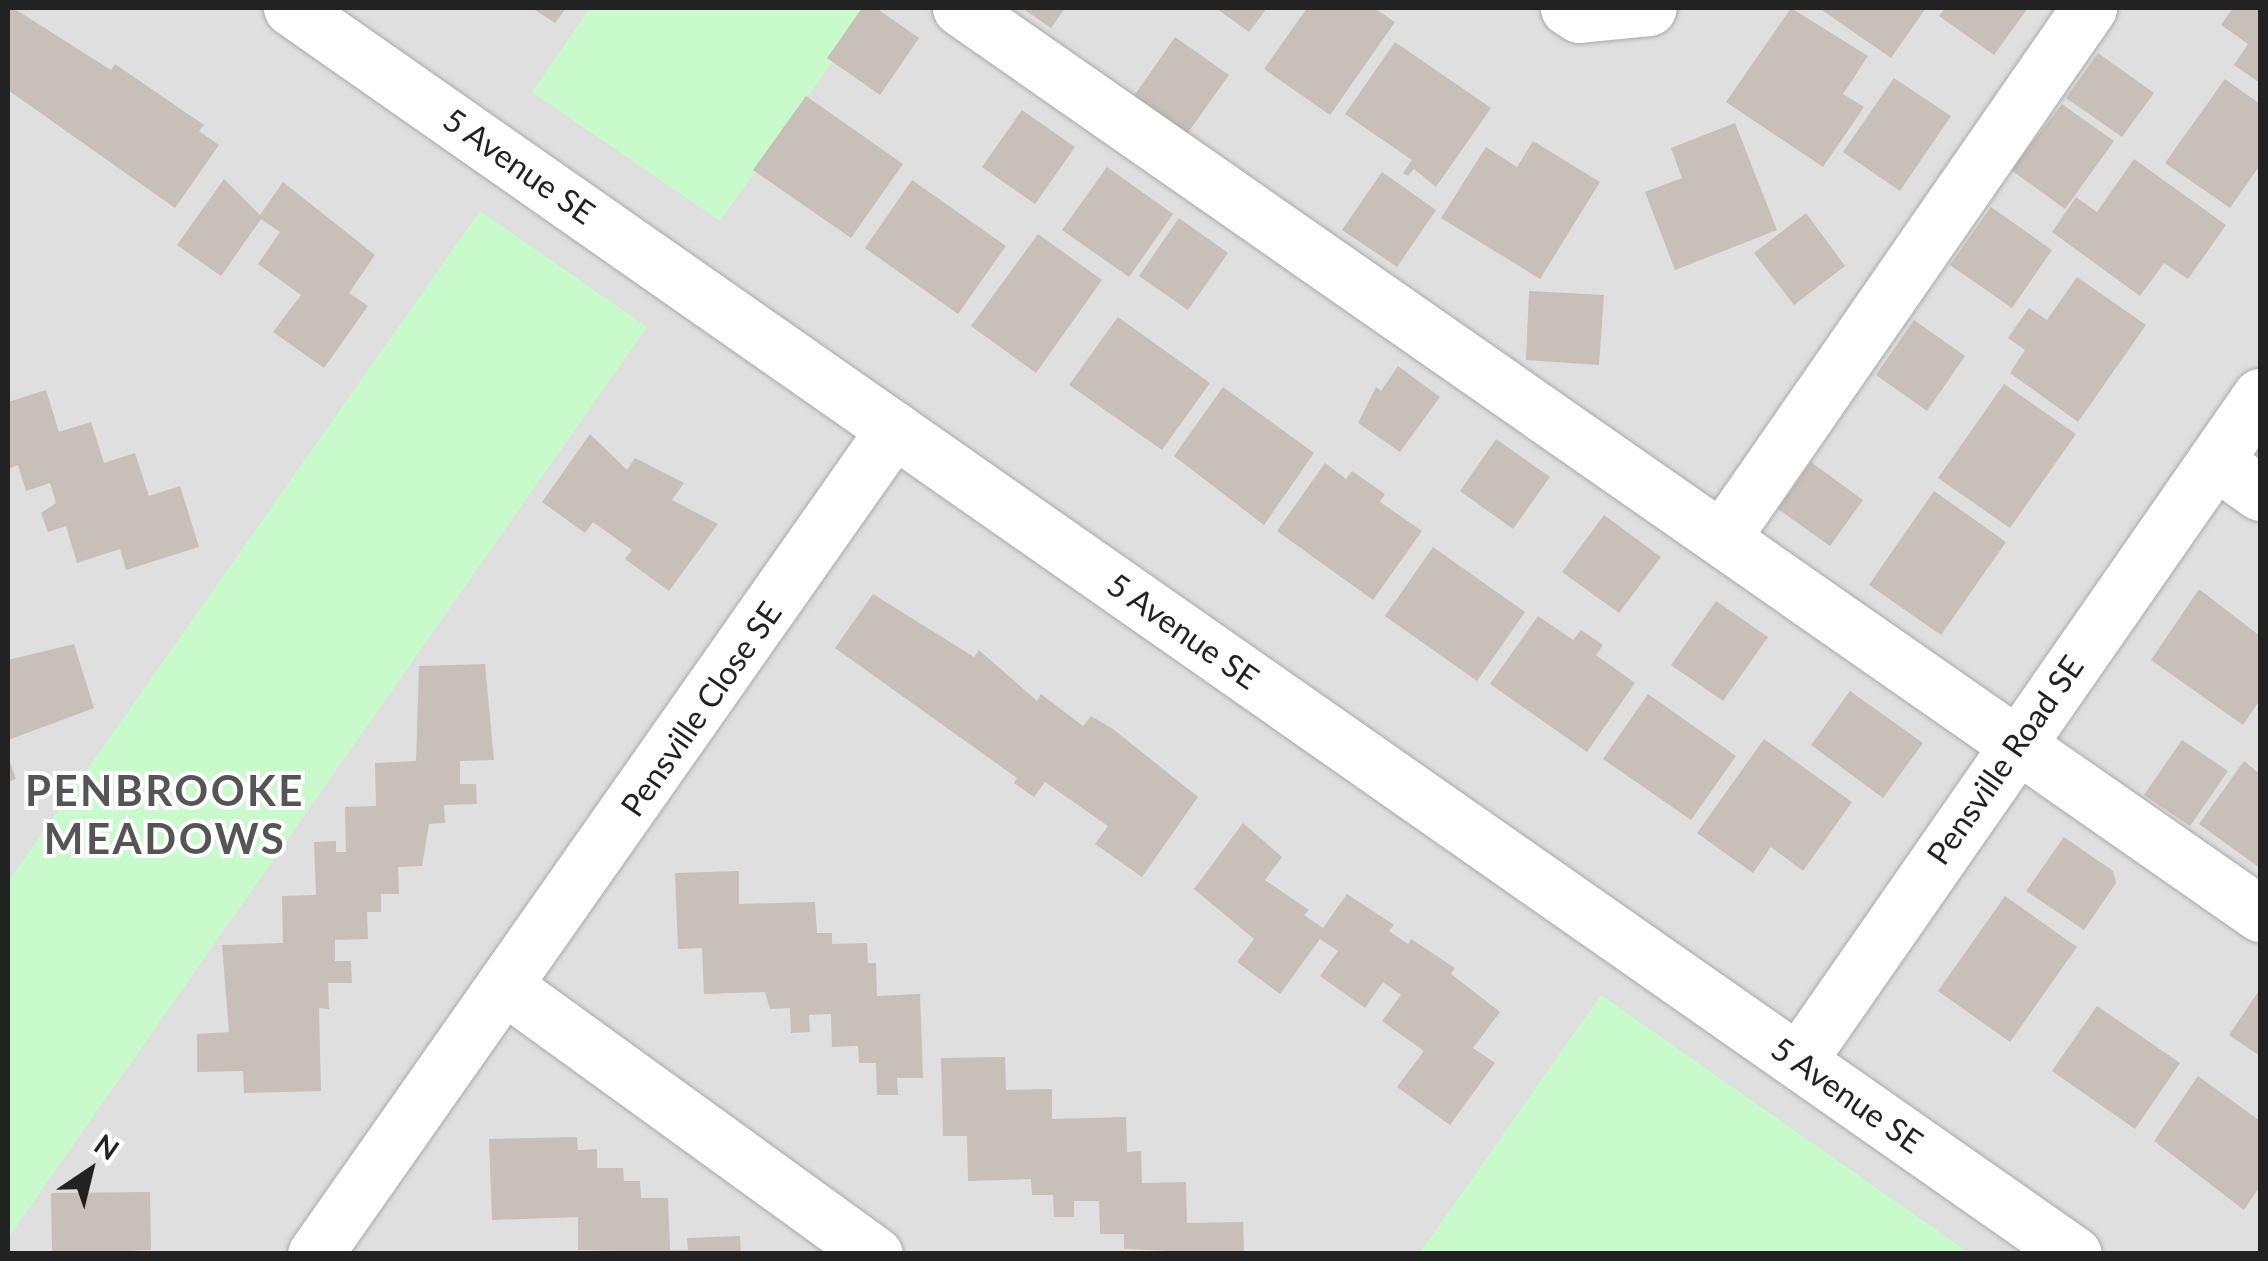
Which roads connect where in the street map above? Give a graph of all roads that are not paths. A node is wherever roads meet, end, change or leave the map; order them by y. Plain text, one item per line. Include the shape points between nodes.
1 (292, 8) edge
2 (960, 8) edge
3 (1568, 8) edge
4 (1649, 8) edge
5 (2089, 8) edge
6 (2260, 396) edge
7 (894, 429) junction
8 (2215, 461) junction
9 (2260, 493) edge
10 (1722, 538) junction
11 (2016, 742) junction
12 (2260, 914) edge
13 (506, 988) junction
14 (1798, 1061) junction
15 (326, 1249) edge
16 (874, 1254) edge
17 (2074, 1254) edge

1 - 7 street, 5 Avenue SE
2 - 10 street
3 - 4 street via 1579,15
5 - 10 street
6 - 8 street, Pensville Road SE
7 - 13 street, Pensville Close SE
7 - 14 street, 5 Avenue SE
8 - 9 street
8 - 11 street, Pensville Road SE
10 - 11 street
11 - 12 street
11 - 14 street, Pensville Road SE
13 - 15 street, Pensville Close SE
13 - 16 street
14 - 17 street, 5 Avenue SE

